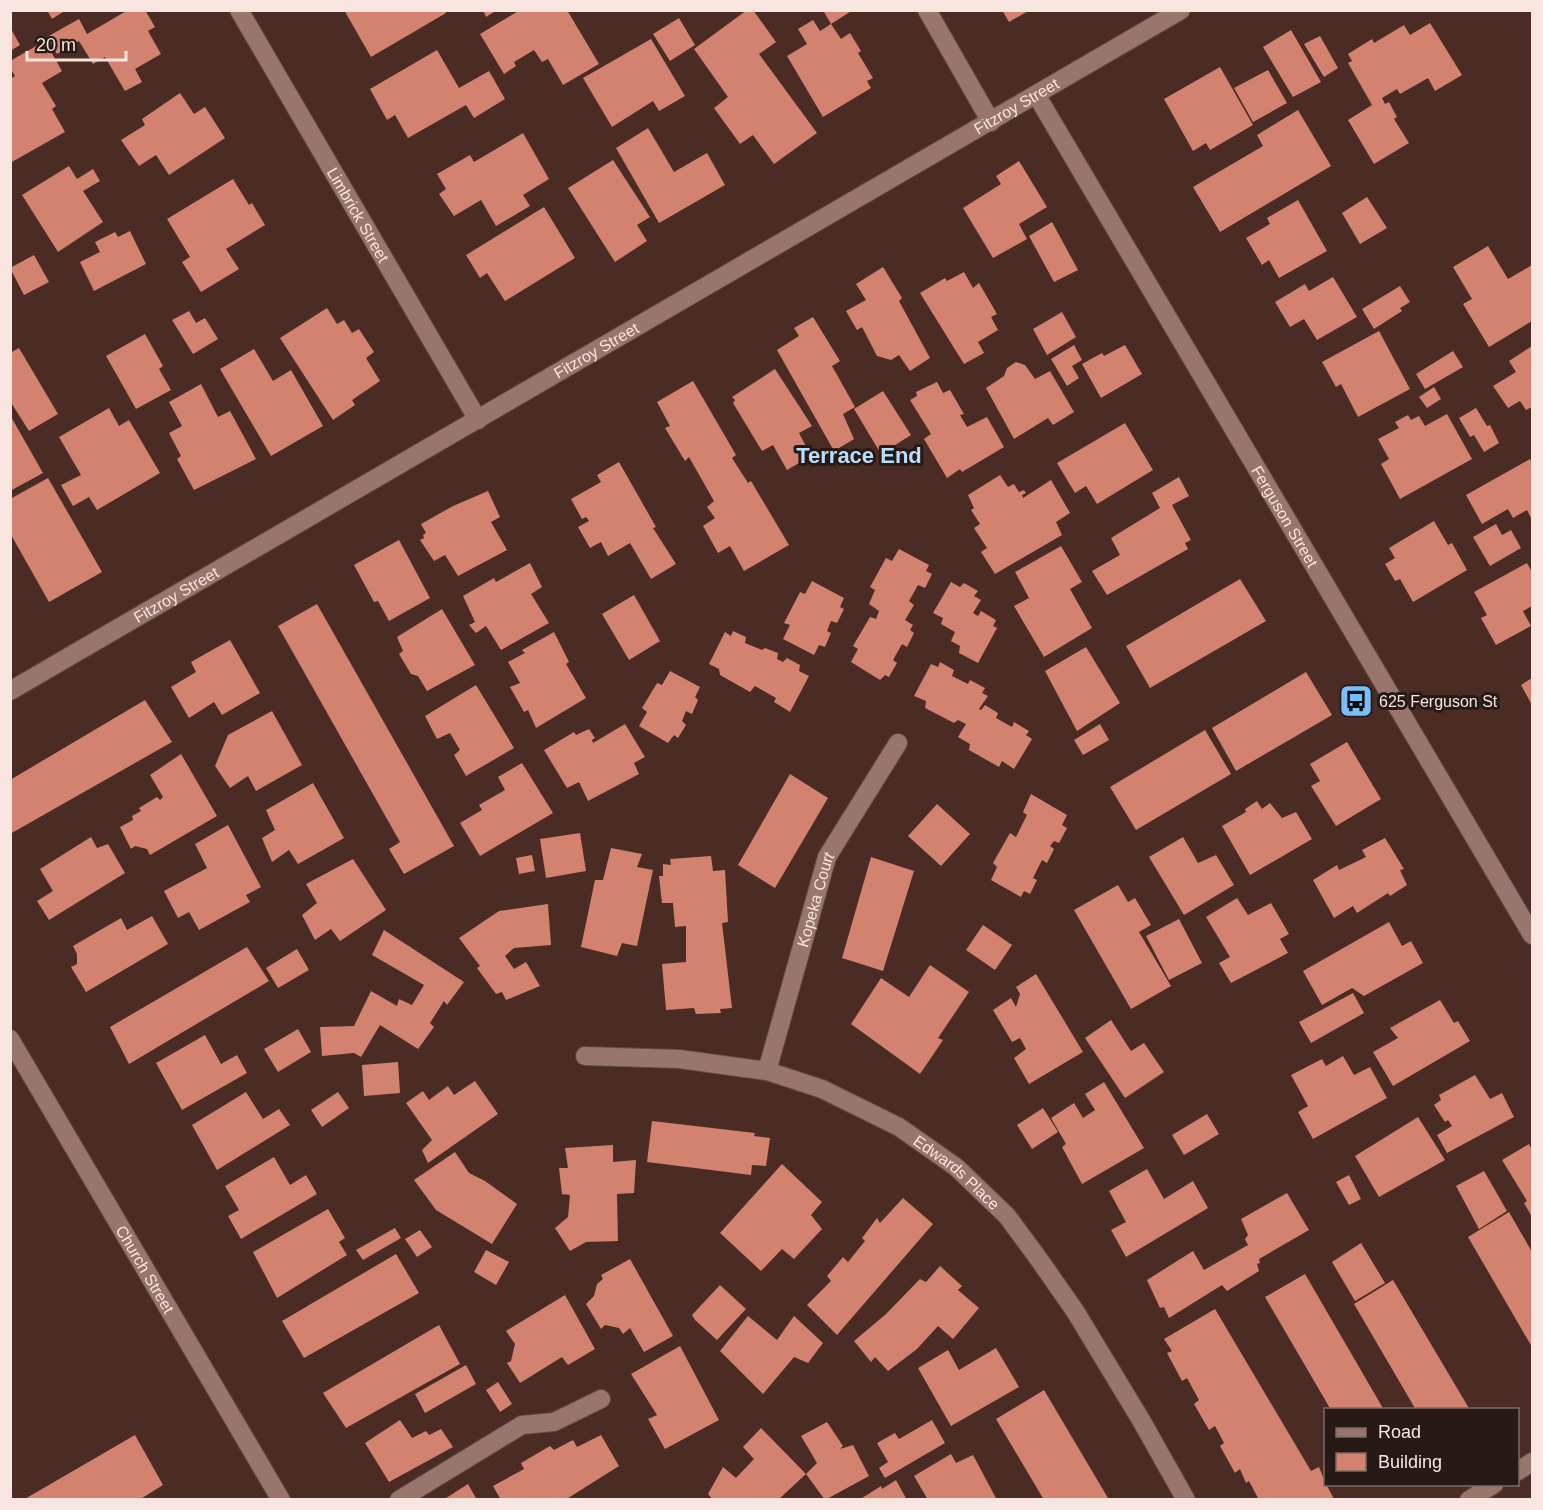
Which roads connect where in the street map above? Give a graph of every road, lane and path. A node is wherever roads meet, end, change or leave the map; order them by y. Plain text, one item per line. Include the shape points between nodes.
1 (239, 10) edge
2 (927, 10) edge
3 (1181, 10) edge
4 (1038, 96) junction
5 (992, 122) junction
6 (478, 420) junction
7 (11, 689) edge
8 (898, 743) dead end
9 (1533, 935) edge
10 (10, 1039) edge
11 (585, 1056) dead end
12 (767, 1071) junction
13 (601, 1400) dead end
14 (1533, 1462) edge
15 (1519, 1470) edge
16 (1492, 1486) edge
17 (281, 1500) edge
18 (399, 1500) edge
19 (1186, 1500) edge
20 (1469, 1500) edge

1 - 6 street, Limbrick Street
2 - 5 street
3 - 4 street, Fitzroy Street
4 - 5 street, Fitzroy Street
4 - 9 street, Ferguson Street
5 - 6 street, Fitzroy Street
6 - 7 street, Fitzroy Street
8 - 12 street, Kopeka Court via 826,856
10 - 17 street, Church Street
11 - 12 street, Edwards Place via 679,1059
12 - 19 street, Edwards Place via 822,1089 899,1127 956,1167 1007,1216 1075,1311
13 - 18 street via 554,1422 522,1425
14 - 15 street
16 - 20 street

